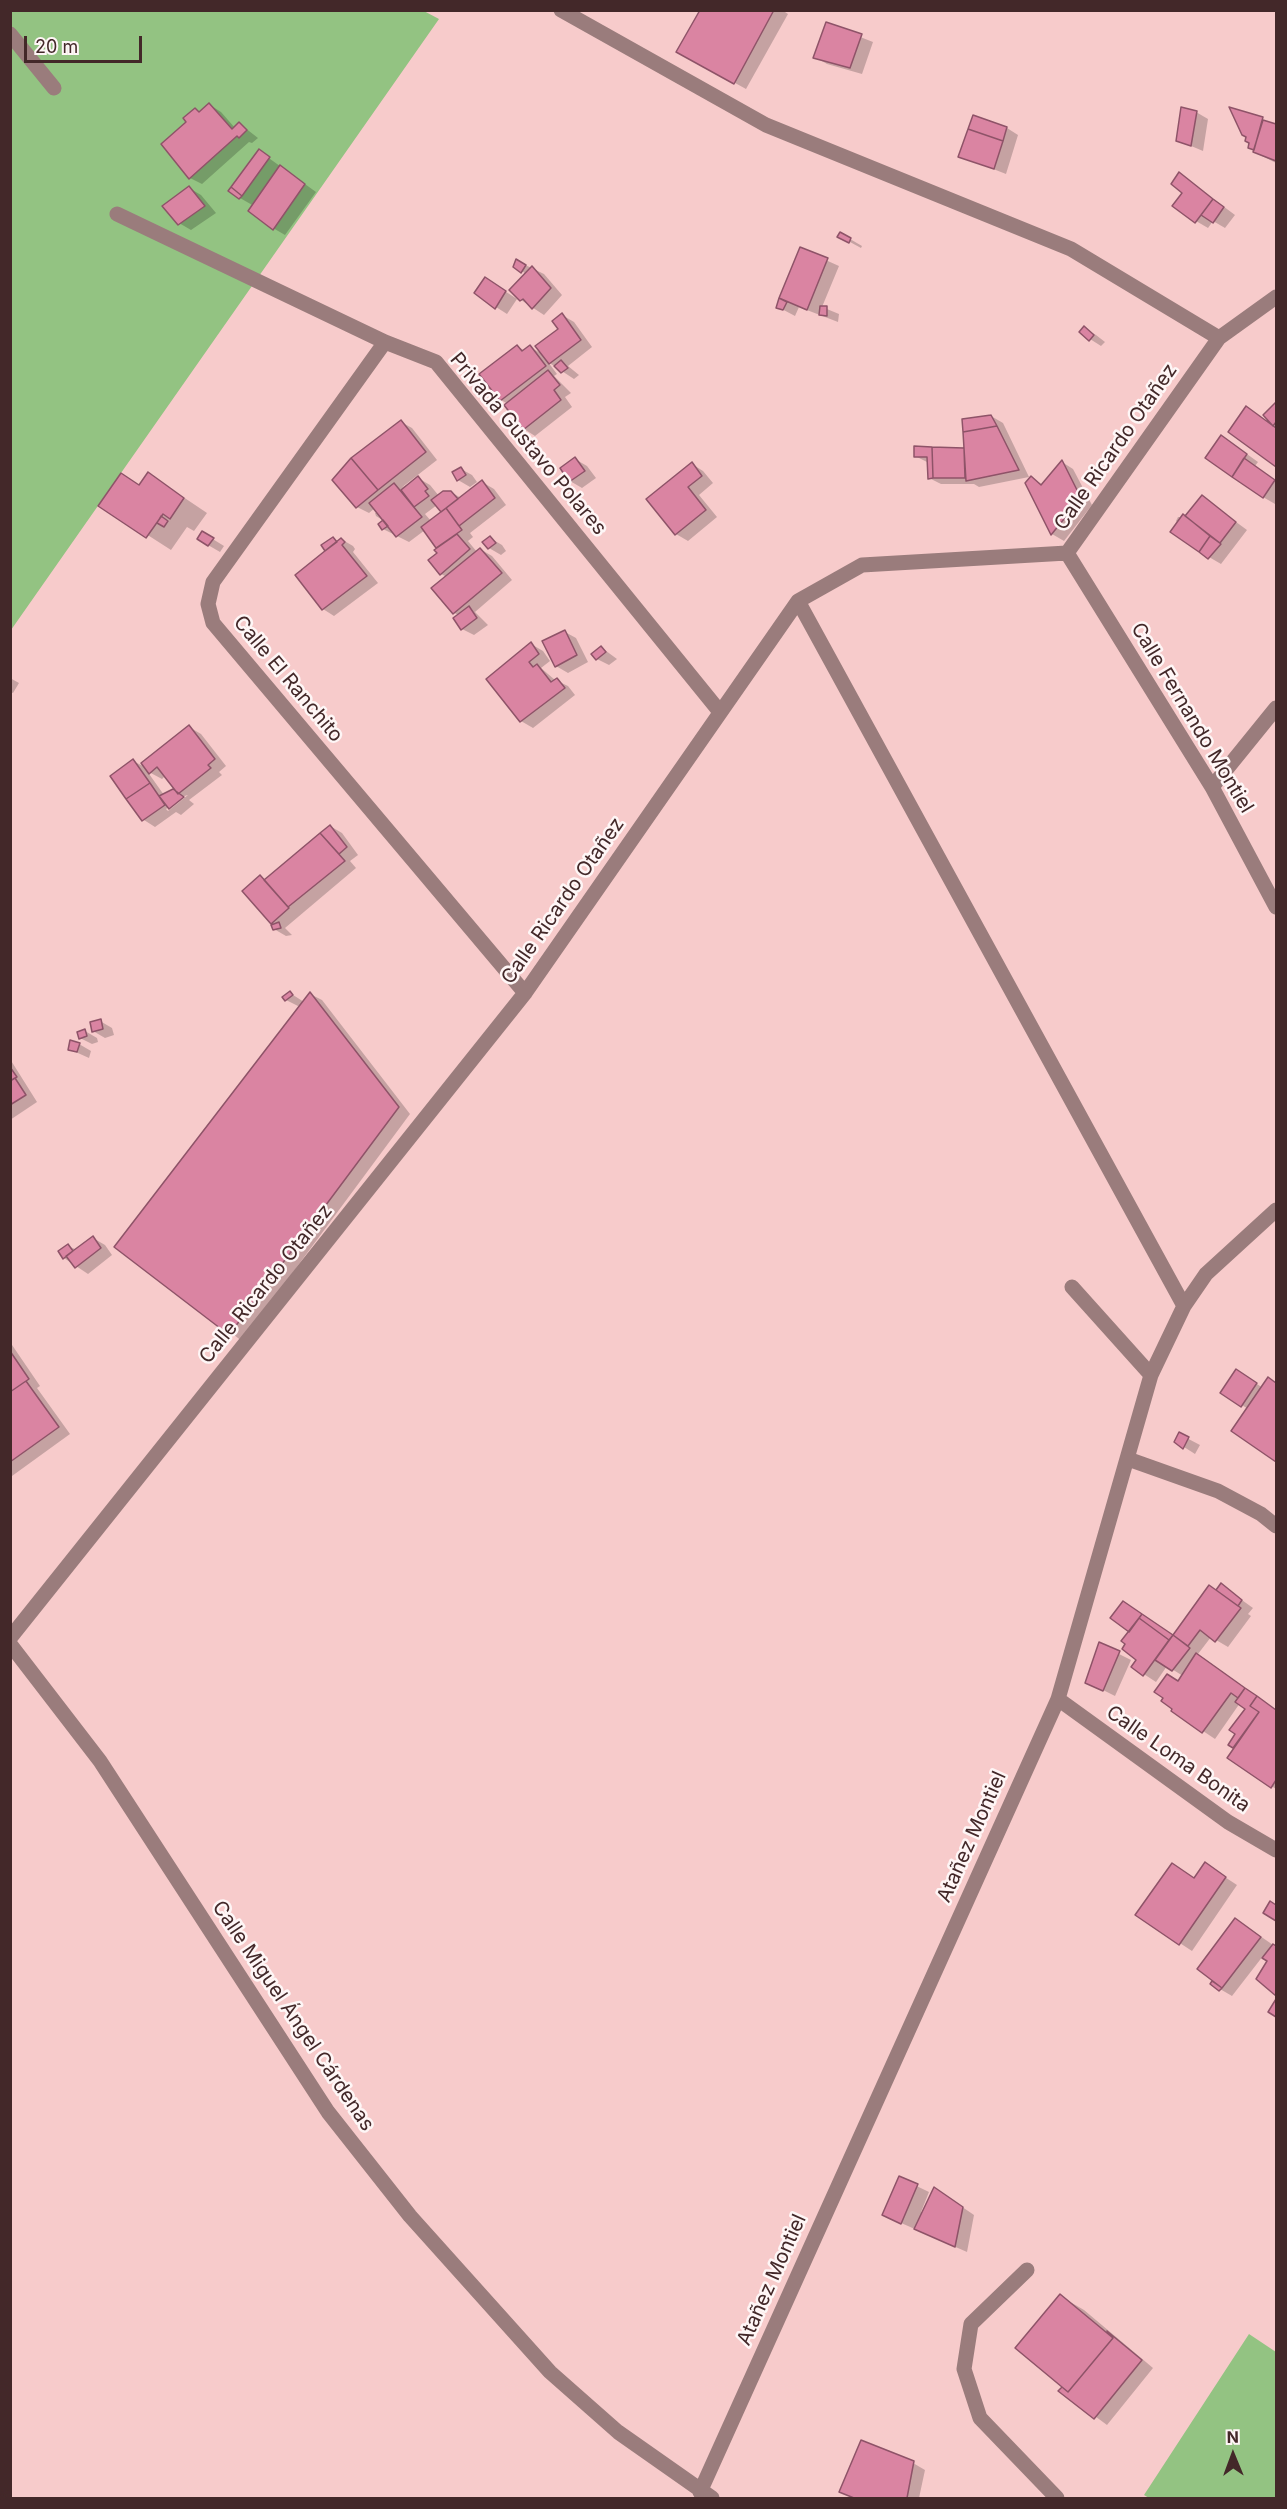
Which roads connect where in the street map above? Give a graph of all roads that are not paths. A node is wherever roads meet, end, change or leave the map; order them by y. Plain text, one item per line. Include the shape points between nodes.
1 (561, 10) edge
2 (10, 34) edge
3 (54, 88) dead end
4 (117, 214) dead end
5 (1276, 297) edge
6 (1219, 338) junction
7 (385, 342) junction
8 (1067, 553) junction
9 (798, 602) junction
10 (1276, 708) edge
11 (720, 712) junction
12 (1212, 787) junction
13 (1276, 907) edge
14 (525, 993) junction
15 (1276, 1209) edge
16 (1072, 1287) dead end
17 (1184, 1306) junction
18 (1151, 1375) junction
19 (1128, 1460) junction
20 (1276, 1526) edge
21 (10, 1638) edge
22 (10, 1644) edge
23 (1058, 1699) junction
24 (1276, 1850) edge
25 (1027, 2270) dead end
26 (706, 2495) edge
27 (1057, 2499) edge

1 - 6 street via 766,125 1071,249
2 - 3 street
4 - 7 street, Privada Gustavo Polares
5 - 6 street, Calle Ricardo Otañez
6 - 8 street, Calle Ricardo Otañez
7 - 11 street, Privada Gustavo Polares via 436,363
7 - 14 street, Calle El Ranchito via 213,582 208,604 213,623
8 - 9 street, Calle Ricardo Otañez via 862,565
8 - 12 street, Calle Fernando Montiel
9 - 11 street, Calle Ricardo Otañez
9 - 17 street
10 - 12 street
11 - 14 street, Calle Ricardo Otañez
12 - 13 street, Calle Fernando Montiel
14 - 21 street, Calle Ricardo Otañez
15 - 17 street, Atañez Montiel via 1206,1274
16 - 18 street
17 - 18 street, Atañez Montiel
18 - 19 street, Atañez Montiel
19 - 20 street via 1218,1491
19 - 23 street, Atañez Montiel
22 - 26 street, Calle Miguel Ángel Cárdenas via 100,1761 328,2112 410,2216 550,2372 618,2432
23 - 24 street, Calle Loma Bonita via 1227,1822
23 - 26 street, Atañez Montiel
25 - 27 street via 971,2324 964,2369 980,2418

